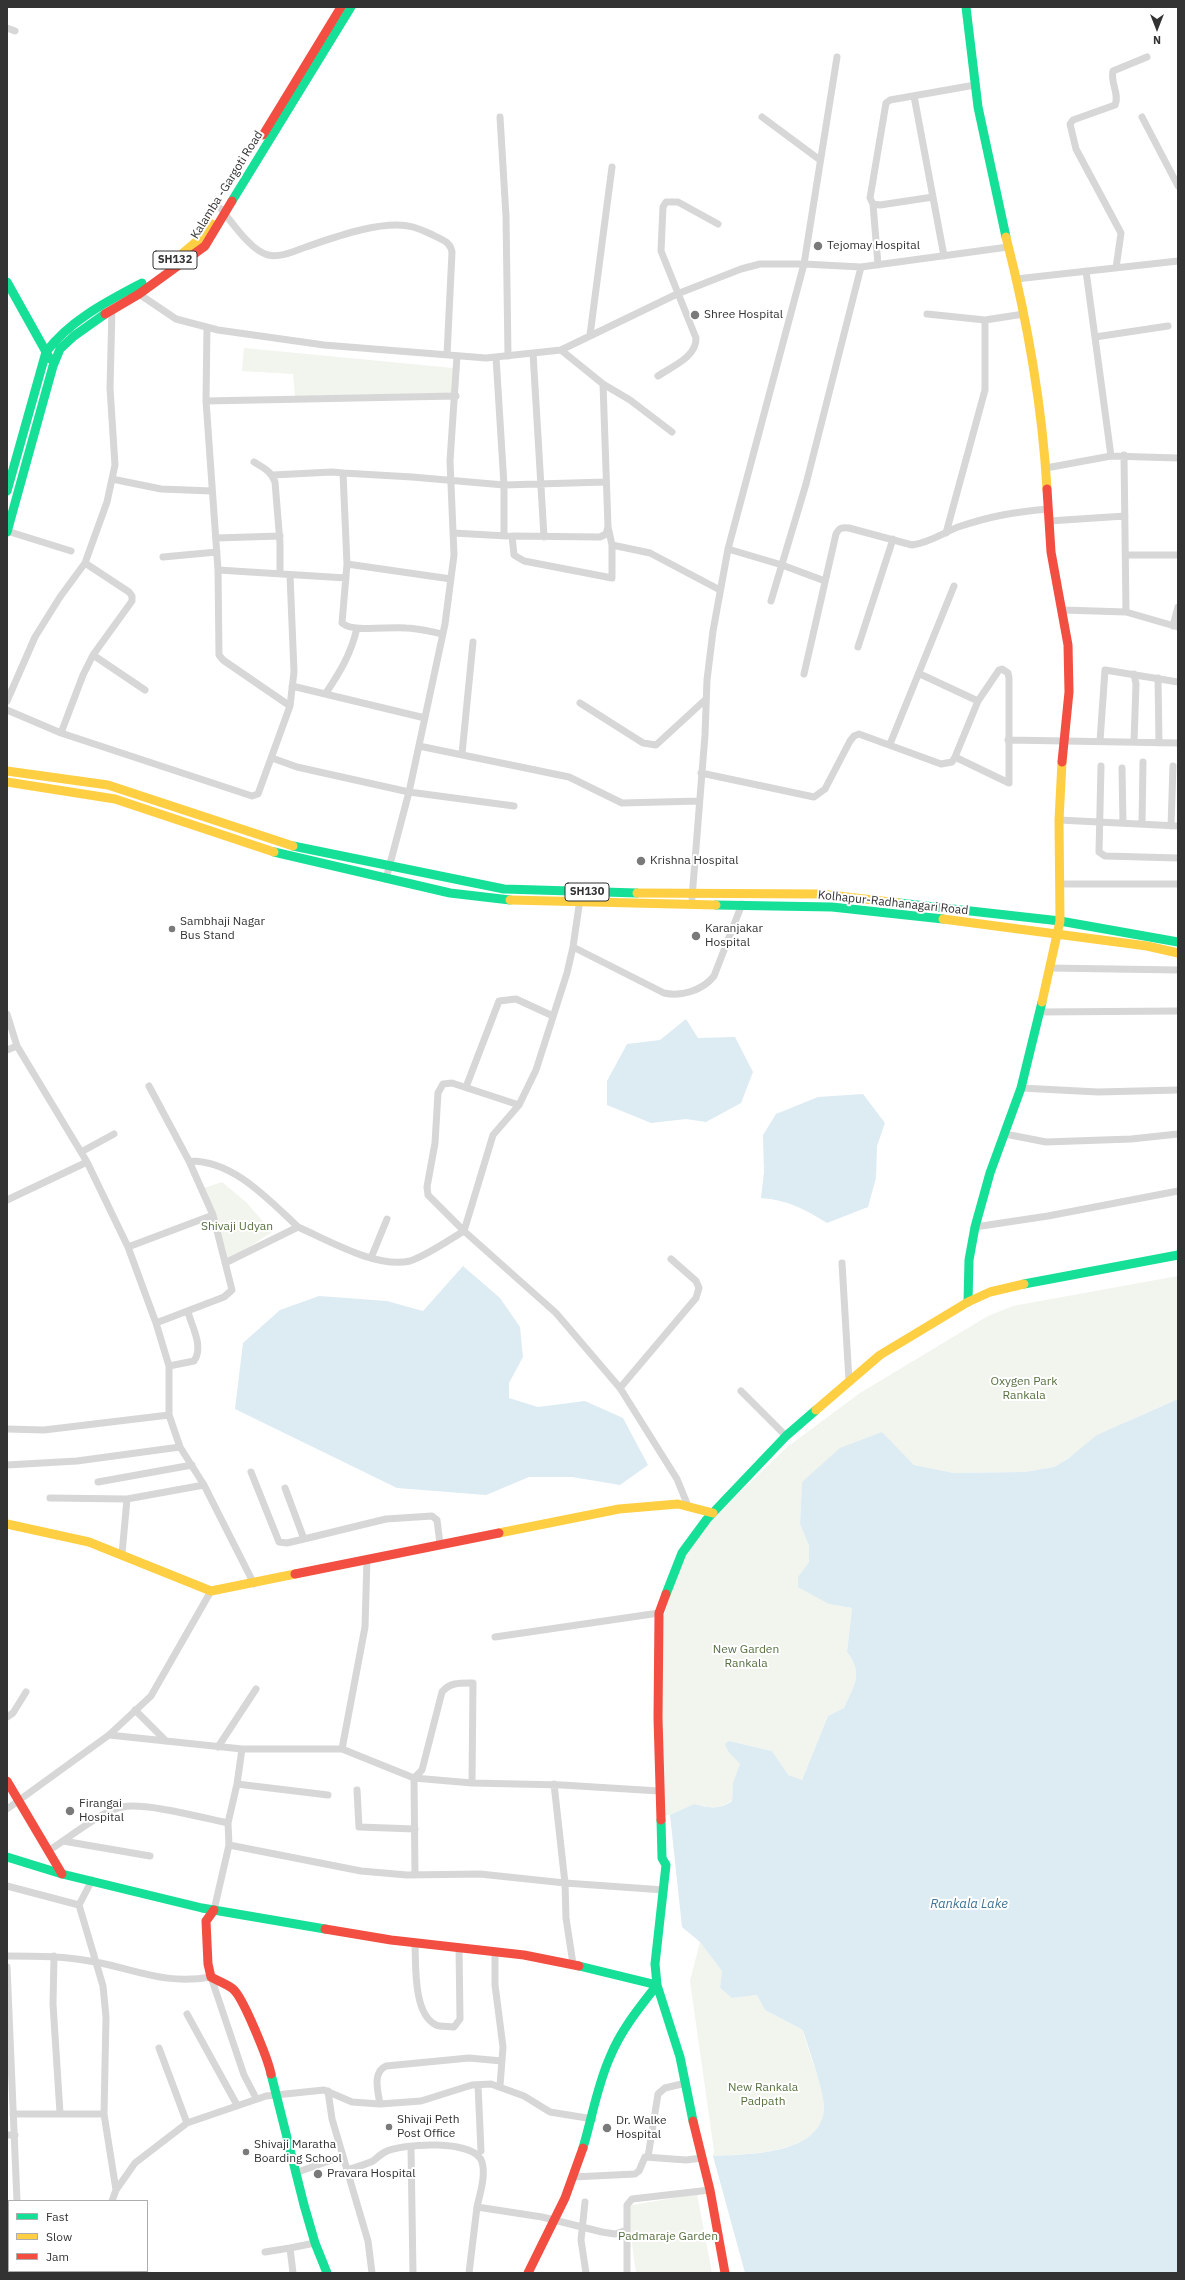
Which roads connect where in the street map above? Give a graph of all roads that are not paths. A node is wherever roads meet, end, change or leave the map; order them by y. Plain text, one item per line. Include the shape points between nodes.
1 (341, 7) edge
2 (351, 7) edge
3 (968, 7) edge
4 (7, 28) edge
5 (16, 31) dead end
6 (837, 57) dead end
7 (1147, 57) dead end
8 (975, 84) junction
9 (914, 96) junction
10 (500, 117) dead end
11 (762, 117) dead end
12 (1142, 117) dead end
13 (820, 160) junction
14 (612, 166) dead end
15 (1178, 186) edge
16 (933, 197) junction
17 (873, 204) junction
18 (223, 212) junction
19 (718, 224) dead end
20 (1008, 247) junction
21 (944, 256) junction
22 (1178, 261) edge
23 (804, 264) junction
24 (878, 265) junction
25 (861, 268) junction
26 (1116, 268) junction
27 (1086, 271) junction
28 (1016, 279) junction
29 (7, 282) edge
30 (136, 292) junction
31 (677, 294) junction
32 (112, 309) junction
33 (927, 314) dead end
34 (1024, 314) junction
35 (985, 320) junction
36 (1168, 326) dead end
37 (207, 327) junction
38 (590, 335) junction
39 (1095, 337) junction
40 (561, 350) junction
41 (46, 352) junction
42 (533, 353) junction
43 (447, 355) junction
44 (457, 356) junction
45 (508, 356) junction
46 (496, 357) junction
47 (53, 366) junction
48 (658, 376) dead end
49 (603, 384) junction
50 (456, 396) junction
51 (206, 401) junction
52 (672, 432) dead end
53 (1124, 455) junction
54 (1111, 456) junction
55 (1178, 458) edge
56 (254, 462) dead end
57 (1046, 468) junction
58 (343, 473) junction
59 (273, 475) junction
60 (112, 479) junction
61 (450, 480) junction
62 (605, 482) junction
63 (541, 484) junction
64 (504, 485) junction
65 (7, 491) edge
66 (212, 491) junction
67 (1048, 509) junction
68 (1125, 516) junction
69 (1049, 521) junction
70 (608, 527) junction
71 (7, 531) edge
72 (453, 532) junction
73 (946, 533) junction
74 (280, 536) junction
75 (508, 536) junction
76 (544, 537) junction
77 (216, 538) junction
78 (893, 539) junction
79 (612, 545) junction
80 (728, 549) junction
81 (72, 551) dead end
82 (217, 552) junction
83 (1126, 555) junction
84 (1178, 555) edge
85 (163, 557) dead end
86 (85, 563) junction
87 (347, 564) junction
88 (782, 565) junction
89 (218, 570) junction
90 (280, 574) junction
91 (290, 575) junction
92 (346, 578) junction
93 (451, 579) junction
94 (825, 581) junction
95 (954, 586) dead end
96 (720, 590) junction
97 (771, 601) dead end
98 (1178, 607) edge
99 (1063, 610) junction
100 (1126, 612) junction
101 (1176, 626) edge
102 (357, 628) junction
103 (443, 634) junction
104 (473, 642) dead end
105 (858, 648) dead end
106 (93, 655) junction
107 (804, 674) dead end
108 (920, 674) junction
109 (1134, 674) junction
110 (1147, 677) junction
111 (1158, 678) junction
112 (1178, 682) edge
113 (1136, 684) junction
114 (292, 686) junction
115 (144, 690) dead end
116 (326, 694) junction
117 (705, 700) junction
118 (7, 701) edge
119 (978, 701) junction
120 (580, 703) dead end
121 (290, 706) junction
122 (7, 710) edge
123 (425, 718) junction
124 (61, 733) junction
125 (1008, 740) junction
126 (1100, 741) junction
127 (1063, 742) junction
128 (1134, 742) junction
129 (1158, 742) junction
130 (1178, 743) edge
131 (890, 744) junction
132 (419, 746) junction
133 (462, 754) junction
134 (955, 757) junction
135 (272, 758) junction
136 (1143, 762) dead end
137 (1101, 766) dead end
138 (1173, 766) dead end
139 (1122, 768) dead end
140 (7, 771) edge
141 (701, 773) junction
142 (7, 782) edge
143 (409, 792) junction
144 (699, 801) junction
145 (514, 806) dead end
146 (1059, 820) junction
147 (1100, 822) junction
148 (1123, 823) junction
149 (1142, 824) junction
150 (1175, 826) edge
151 (1178, 858) edge
152 (389, 867) junction
153 (386, 880) junction
154 (1060, 884) junction
155 (1178, 884) edge
156 (580, 891) junction
157 (692, 895) junction
158 (580, 902) junction
159 (742, 904) junction
160 (691, 905) junction
161 (1060, 921) junction
162 (1058, 934) junction
163 (1178, 942) edge
164 (573, 947) junction
165 (1178, 952) edge
166 (1049, 968) junction
167 (1178, 970) edge
168 (1178, 1011) edge
169 (1040, 1012) junction
170 (7, 1014) edge
171 (552, 1016) junction
172 (17, 1046) junction
173 (7, 1050) edge
174 (149, 1086) dead end
175 (466, 1087) junction
176 (1021, 1088) junction
177 (1178, 1090) edge
178 (519, 1105) junction
179 (114, 1134) dead end
180 (1005, 1134) junction
181 (1178, 1134) edge
182 (81, 1152) junction
183 (189, 1161) junction
184 (87, 1162) junction
185 (1178, 1190) edge
186 (7, 1200) edge
187 (213, 1216) junction
188 (387, 1219) dead end
189 (298, 1227) junction
190 (974, 1227) junction
191 (464, 1231) junction
192 (128, 1247) junction
193 (1178, 1255) edge
194 (371, 1258) junction
195 (671, 1259) dead end
196 (225, 1263) junction
197 (842, 1263) dead end
198 (968, 1302) junction
199 (188, 1312) junction
200 (156, 1323) junction
201 (169, 1366) junction
202 (849, 1381) junction
203 (620, 1388) junction
204 (740, 1391) dead end
205 (169, 1415) junction
206 (7, 1429) edge
207 (786, 1436) junction
208 (180, 1448) junction
209 (7, 1465) edge
210 (192, 1465) junction
211 (251, 1472) dead end
212 (98, 1482) dead end
213 (204, 1485) junction
214 (285, 1488) dead end
215 (50, 1498) dead end
216 (127, 1499) junction
217 (688, 1506) junction
218 (713, 1513) junction
219 (7, 1524) edge
220 (304, 1539) junction
221 (440, 1544) junction
222 (122, 1554) junction
223 (367, 1559) junction
224 (254, 1584) junction
225 (211, 1591) junction
226 (659, 1613) junction
227 (495, 1637) dead end
228 (256, 1689) dead end
229 (26, 1692) dead end
230 (135, 1710) junction
231 (7, 1717) edge
232 (109, 1735) junction
233 (166, 1741) junction
234 (218, 1747) junction
235 (242, 1749) junction
236 (342, 1749) junction
237 (414, 1778) junction
238 (7, 1781) edge
239 (472, 1783) junction
240 (237, 1784) junction
241 (554, 1784) junction
242 (357, 1790) dead end
243 (659, 1791) junction
244 (328, 1795) dead end
245 (11, 1803) edge
246 (228, 1823) junction
247 (414, 1829) junction
248 (64, 1841) junction
249 (229, 1845) junction
250 (48, 1851) junction
251 (150, 1856) dead end
252 (7, 1857) edge
253 (62, 1874) junction
254 (414, 1875) junction
255 (92, 1880) junction
256 (565, 1883) junction
257 (7, 1886) edge
258 (664, 1890) junction
259 (79, 1905) junction
260 (214, 1910) junction
261 (415, 1944) junction
262 (459, 1947) junction
263 (495, 1953) junction
264 (7, 1956) edge
265 (54, 1956) junction
266 (95, 1962) junction
267 (574, 1964) junction
268 (7, 1967) edge
269 (212, 1977) junction
270 (657, 1985) junction
271 (187, 2014) dead end
272 (160, 2048) dead end
273 (502, 2061) junction
274 (686, 2083) junction
275 (478, 2085) junction
276 (500, 2086) junction
277 (328, 2090) junction
278 (275, 2096) junction
279 (256, 2098) junction
280 (380, 2104) junction
281 (236, 2105) junction
282 (60, 2113) junction
283 (13, 2114) junction
284 (104, 2114) junction
285 (593, 2119) junction
286 (187, 2123) junction
287 (7, 2135) edge
288 (15, 2135) junction
289 (411, 2148) junction
290 (482, 2151) dead end
291 (343, 2156) junction
292 (648, 2157) junction
293 (702, 2158) junction
294 (347, 2170) junction
295 (295, 2173) junction
296 (573, 2177) junction
297 (116, 2190) junction
298 (710, 2190) junction
299 (17, 2200) edge
300 (112, 2200) edge
301 (585, 2202) dead end
302 (477, 2207) junction
303 (553, 2221) junction
304 (582, 2227) junction
305 (627, 2230) junction
306 (315, 2243) junction
307 (290, 2248) junction
308 (265, 2252) dead end
309 (293, 2273) edge
310 (327, 2273) edge
311 (372, 2273) edge
312 (413, 2273) edge
313 (469, 2273) edge
314 (528, 2273) edge
315 (586, 2273) edge
316 (627, 2273) edge
317 (726, 2273) edge

1 - 18 main road, SH132 via 292,86
2 - 18 main road, Kalamba -Gargoti Road
3 - 8 main road
4 - 5 street
6 - 13 street
7 - 26 street via 1112,71 1117,100 1114,105 1073,120 1070,124 1076,148 1121,233
8 - 9 street
8 - 20 main road via 994,188
9 - 16 street
9 - 17 street via 886,103 870,198
10 - 45 street via 506,216
11 - 13 street
12 - 15 street
13 - 23 street
14 - 38 street
16 - 17 street
16 - 21 street
17 - 24 street
18 - 30 main road, SH132 via 203,236
18 - 43 street via 260,252 272,255 285,254 355,231 396,226 414,227 446,241 452,252
19 - 31 street via 678,202 666,202 663,207 661,252
20 - 21 street
20 - 28 main road
21 - 24 street
22 - 26 street
23 - 25 street
23 - 31 street via 750,266
23 - 80 street
24 - 25 street
25 - 88 street via 806,484
26 - 27 street
27 - 28 street
27 - 39 street
28 - 34 main road
29 - 41 main road
30 - 32 main road
30 - 37 street via 176,319
30 - 41 main road, SH132 via 91,311
31 - 38 street
31 - 48 street via 696,338 696,345 692,353
32 - 47 main road via 68,341 60,349
32 - 60 street via 110,388 115,466
33 - 35 street
34 - 35 street
34 - 57 main road
35 - 73 street via 985,390
36 - 39 street
37 - 43 street via 324,345
37 - 51 street
38 - 40 street
39 - 54 street
40 - 42 street
40 - 49 street
41 - 47 main road
41 - 65 main road, SH132
42 - 45 street
42 - 63 street
43 - 44 street
44 - 46 street
44 - 50 street
45 - 46 street
46 - 64 street
47 - 71 main road
49 - 52 street via 630,400
49 - 62 street
50 - 51 street
50 - 61 street
51 - 66 street
53 - 54 street
53 - 55 street
53 - 68 street
54 - 57 street
56 - 59 street
57 - 67 main road
58 - 59 street
58 - 61 street
58 - 87 street
59 - 74 street
60 - 66 street via 161,488
60 - 86 street via 107,502
61 - 64 street
61 - 72 street
62 - 63 street
62 - 70 street
63 - 64 street
63 - 76 street
64 - 75 street
66 - 77 street
67 - 69 main road
67 - 73 street via 1003,513
68 - 69 street
68 - 83 street
69 - 99 main road via 1051,552
70 - 76 street via 606,534 600,537
70 - 79 street
71 - 81 street
72 - 75 street
72 - 93 street
73 - 78 street via 921,544
74 - 77 street
74 - 90 street
75 - 76 street
75 - 79 street via 518,559 612,578
77 - 82 street
78 - 94 street via 849,528 838,529
78 - 105 street
79 - 96 street via 650,553
80 - 88 street
80 - 96 street
82 - 85 street
82 - 89 street
83 - 84 street
83 - 100 street
86 - 106 street via 132,596 132,601
86 - 118 street via 35,637
87 - 92 street
87 - 93 street
88 - 94 street
88 - 97 street
89 - 90 street
89 - 121 street via 219,656
90 - 91 street
91 - 92 street
91 - 114 street via 294,630
92 - 102 street via 342,623 347,627
93 - 103 street
94 - 107 street
95 - 108 street
96 - 117 street
98 - 101 street
99 - 100 street
99 - 127 main road via 1068,645 1069,689
100 - 101 street
102 - 103 street via 407,628
102 - 116 street via 344,667
103 - 123 street
104 - 133 street
106 - 115 street
106 - 124 street via 83,674
108 - 119 street
108 - 131 street
109 - 110 street
109 - 113 street
109 - 126 street via 1105,670
110 - 111 street
110 - 113 street
111 - 112 street
111 - 129 street
113 - 128 street
114 - 116 street
114 - 121 street
116 - 123 street
117 - 120 street via 656,746 643,743
117 - 141 street
119 - 125 street via 999,670 1008,673
119 - 134 street
121 - 135 street
122 - 124 street
123 - 132 street
124 - 135 street via 252,796 258,794
125 - 127 street
125 - 134 street via 1009,783
126 - 127 street
126 - 128 street
127 - 146 main road
128 - 129 street
129 - 130 street
131 - 134 street via 941,764 952,762
131 - 141 street via 865,735 854,736 825,789 814,797
132 - 133 street
132 - 143 street
133 - 144 street via 569,777 622,803
135 - 143 street via 297,767
136 - 149 street
137 - 147 street
138 - 150 street
139 - 148 street
140 - 152 main road, SH130 via 113,786 271,841
141 - 144 street
142 - 153 main road, SH130 via 115,799 271,851
143 - 145 street
143 - 152 street
144 - 157 street
146 - 147 street
146 - 154 main road
147 - 148 street
147 - 151 street via 1098,849 1101,854
148 - 149 street
149 - 150 street
152 - 153 street
152 - 156 main road, SH130 via 504,889
153 - 158 main road, SH130 via 450,893 522,901
154 - 155 street
154 - 161 main road
156 - 157 main road, SH130
156 - 158 street
157 - 160 street
157 - 161 main road, SH130 via 821,894
158 - 160 main road, Kolhapur-Radhanagari Road / SH130
158 - 164 street
159 - 160 main road, Kolhapur-Radhanagari Road
159 - 162 main road, Kolhapur-Radhanagari Road via 832,907
159 - 164 street via 714,976 699,988 676,996 664,993
161 - 162 main road
161 - 163 main road, SH130
162 - 165 main road, Kolhapur-Radhanagari Road
162 - 166 main road
164 - 171 street
166 - 167 street
166 - 169 main road
168 - 169 street
169 - 176 main road
170 - 172 street
171 - 175 street via 516,999 499,1001
171 - 178 street via 536,1070
172 - 173 street
172 - 182 street
174 - 183 street
175 - 178 street
175 - 191 street via 452,1082 443,1084 438,1093 434,1154 427,1187 428,1195
176 - 177 street via 1098,1092
176 - 180 main road
178 - 191 street via 493,1135
179 - 182 street
180 - 181 street via 1046,1142 1131,1139
180 - 190 main road
182 - 184 street
183 - 187 street
183 - 189 street via 211,1163 248,1183
184 - 186 street
184 - 192 street
185 - 190 street via 1048,1216
187 - 192 street
187 - 196 street
188 - 194 street
189 - 194 street
189 - 196 street
190 - 198 main road via 969,1260
191 - 194 street via 412,1260 390,1262
191 - 203 street via 556,1313
192 - 200 street
193 - 198 main road via 990,1292
195 - 203 street via 696,1281 699,1288 696,1298
196 - 199 street via 232,1290 224,1297
197 - 202 street
198 - 202 main road via 880,1355
199 - 200 street
199 - 201 street via 199,1348 198,1355 194,1361
200 - 201 street
201 - 205 street
202 - 207 main road
203 - 217 street via 670,1467
204 - 207 street
205 - 206 street via 44,1430
205 - 208 street
207 - 218 main road
208 - 209 street via 77,1461
208 - 210 street
210 - 212 street
210 - 213 street
211 - 220 street via 279,1542
213 - 216 street
213 - 224 street
214 - 220 street
215 - 216 street
216 - 222 street
217 - 218 main road
217 - 221 main road via 678,1504 619,1509
218 - 226 main road via 682,1553
219 - 222 main road via 89,1542
220 - 221 street via 386,1518 432,1516 437,1520
221 - 223 main road
222 - 225 main road
223 - 224 main road
223 - 236 street via 365,1627
224 - 225 main road
225 - 230 street via 151,1696
226 - 227 street
226 - 243 main road
228 - 234 street
229 - 231 street via 13,1713
230 - 232 street
230 - 233 street
232 - 233 street
232 - 245 street
233 - 234 street
234 - 235 street
235 - 236 street
235 - 240 street
236 - 237 street
237 - 239 street
237 - 239 street via 422,1770 442,1692 452,1684 473,1683
237 - 247 street
238 - 245 main road
239 - 241 street
240 - 244 street
240 - 246 street
241 - 243 street
241 - 256 street
242 - 247 street via 359,1827
243 - 258 main road via 662,1858 666,1865
245 - 250 main road
246 - 248 street via 141,1806 122,1807 108,1812
246 - 249 street
247 - 254 street
248 - 250 street
248 - 251 street
249 - 254 street via 361,1870
249 - 260 street
250 - 253 main road
252 - 253 main road
253 - 255 main road
254 - 256 street via 480,1874
255 - 259 street
255 - 260 main road
256 - 258 street
256 - 267 street via 566,1918
257 - 259 street
258 - 270 main road via 655,1964
259 - 266 street
260 - 261 main road
260 - 269 main road via 206,1921 208,1964
261 - 262 main road
261 - 262 street via 421,2007 436,2024 454,2027 460,2019
262 - 263 main road
263 - 267 main road
263 - 273 street via 495,1985 501,2020
264 - 265 street
265 - 266 street
265 - 282 street via 53,2004
266 - 269 street via 148,1976 176,1979
266 - 284 street via 102,1986 106,2017
267 - 270 main road
268 - 283 street
269 - 278 main road via 234,1990 241,2003 268,2060
269 - 279 street via 244,2075
270 - 274 main road
270 - 285 main road via 631,2020 610,2055
271 - 281 street
272 - 286 street
273 - 276 street
273 - 280 street via 469,2058 386,2066 378,2073
274 - 292 street via 665,2088 658,2094
274 - 293 main road
275 - 276 street
275 - 280 street via 420,2101
275 - 290 street
276 - 285 street via 524,2096 550,2112
277 - 278 street
277 - 280 street via 352,2102
277 - 291 street via 332,2119
278 - 279 street
278 - 295 main road via 292,2152
279 - 281 street
281 - 286 street
282 - 283 street
282 - 284 street
283 - 288 street
284 - 297 street
285 - 296 main road
286 - 297 street via 135,2163
287 - 288 street
288 - 299 street
289 - 294 street via 385,2152 372,2162
289 - 302 street via 432,2145 466,2148 478,2153 484,2171
289 - 312 street
291 - 294 street
291 - 295 street
292 - 293 street via 686,2160
292 - 296 street via 643,2160 635,2174
293 - 298 main road
294 - 311 street via 368,2240
295 - 306 main road
296 - 303 main road
297 - 300 street
298 - 305 street via 632,2199 627,2205
298 - 317 main road
301 - 304 street
302 - 303 street
302 - 313 street
303 - 304 street
303 - 314 main road
304 - 305 street via 615,2234
304 - 315 street via 581,2240
305 - 316 street
306 - 307 street
306 - 310 main road
307 - 308 street
307 - 309 street

